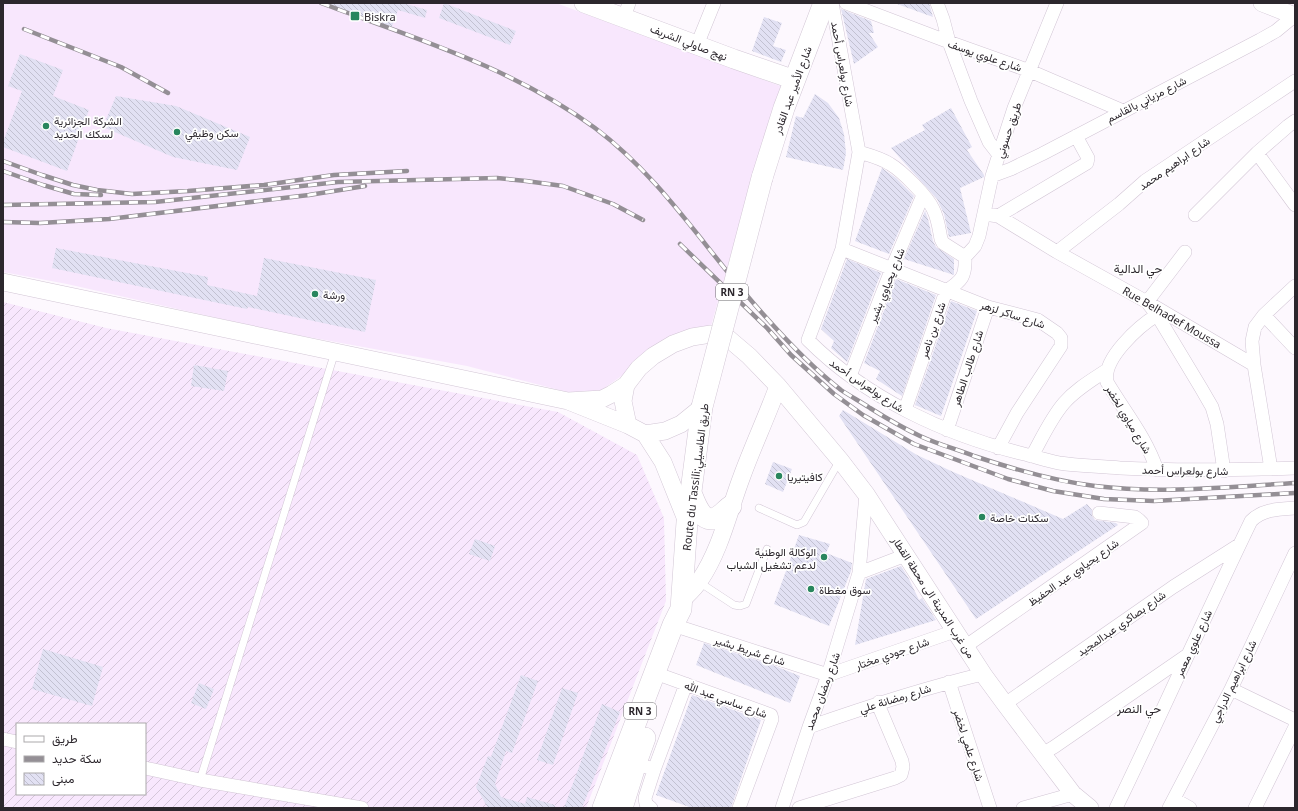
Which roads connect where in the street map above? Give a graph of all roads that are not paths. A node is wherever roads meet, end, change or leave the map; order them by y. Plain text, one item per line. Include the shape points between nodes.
1 (584, 3) edge
2 (714, 3) edge
3 (824, 3) edge
4 (832, 3) edge
5 (846, 3) edge
6 (937, 3) edge
7 (1057, 3) edge
8 (1262, 3) edge
9 (627, 10) edge
10 (1295, 16) edge
11 (948, 42) junction
12 (696, 45) junction
13 (1030, 71) junction
14 (795, 80) junction
15 (1295, 81) edge
16 (1123, 111) junction
17 (1295, 121) edge
18 (1076, 136) junction
19 (858, 152) junction
20 (1257, 153) junction
21 (999, 156) junction
22 (992, 176) junction
23 (762, 178) joint
24 (923, 195) junction
25 (1295, 205) edge
26 (984, 214) junction
27 (998, 216) junction
28 (1195, 216) dead end
29 (842, 249) junction
30 (1057, 252) junction
31 (1185, 252) dead end
32 (965, 257) junction
33 (892, 268) junction
34 (3, 282) edge
35 (1295, 286) edge
36 (946, 291) junction
37 (1147, 302) junction
38 (988, 307) junction
39 (1157, 315) junction
40 (1264, 315) junction
41 (1295, 348) edge
42 (336, 352) junction
43 (1254, 365) junction
44 (1107, 370) junction
45 (850, 376) junction
46 (626, 385) junction
47 (778, 386) junction
48 (568, 401) junction
49 (702, 407) junction
50 (905, 410) junction
51 (628, 425) junction
52 (947, 430) junction
53 (644, 434) junction
54 (998, 448) junction
55 (1032, 456) junction
56 (840, 460) junction
57 (1295, 468) edge
58 (1271, 469) junction
59 (1157, 470) junction
60 (1224, 471) junction
61 (691, 493) junction
62 (866, 494) junction
63 (731, 506) junction
64 (759, 508) dead end
65 (1295, 508) edge
66 (1099, 513) dead end
67 (687, 522) junction
68 (1239, 545) junction
69 (767, 549) dead end
70 (1295, 553) edge
71 (906, 555) junction
72 (859, 572) junction
73 (699, 582) junction
74 (678, 617) junction
75 (955, 631) junction
76 (966, 646) junction
77 (1186, 656) junction
78 (983, 674) junction
79 (828, 675) junction
80 (670, 678) junction
81 (948, 682) junction
82 (1231, 689) junction
83 (879, 702) junction
84 (1005, 704) junction
85 (1295, 720) edge
86 (809, 727) junction
87 (1295, 728) edge
88 (3, 739) edge
89 (16, 742) edge
90 (1042, 754) junction
91 (645, 767) junction
92 (146, 768) edge
93 (200, 780) junction
94 (1073, 794) junction
95 (1171, 803) edge
96 (356, 807) edge
97 (603, 808) edge
98 (622, 808) edge
99 (651, 808) edge
100 (739, 808) edge
101 (782, 808) edge
102 (799, 808) edge
103 (990, 808) edge
104 (1023, 808) edge
105 (1090, 808) edge
106 (1116, 808) edge
107 (1190, 808) edge
108 (1255, 808) edge

1 - 9 main road, نهج صاولي الشربف
2 - 12 street
3 - 14 main road, شارع الأمير عبد القادر / RN 3
4 - 19 street, شارع بولعراس أحمد
5 - 11 street, شارع علوي يوسف
6 - 11 street
7 - 13 street, طريق حسوني
8 - 10 street
9 - 12 main road, نهج صاولي الشربف
10 - 16 street, شارع مزياني بالقاسم via 1276,31
11 - 13 street, شارع علوي يوسف
11 - 21 street via 989,142
12 - 14 main road, نهج صاولي الشربف
13 - 16 street, شارع علوي يوسف
13 - 21 street, طريق حسوني via 1014,108
14 - 23 main road, شارع الأمير عبد القادر / RN 3
15 - 30 street, شارع ابراهيم محمد via 1145,181
16 - 18 street, شارع مزياني بالقاسم
17 - 20 street
18 - 22 street, شارع مزياني بالقاسم
18 - 27 street via 1088,158 1087,163
19 - 24 street via 891,164
19 - 29 street, شارع بولعراس أحمد
20 - 25 street
20 - 28 street
21 - 22 street, طريق حسوني
22 - 26 street, طريق حسوني
23 - 49 main road, Route du Tassili;طريق الطاسيلي / RN 3, bridge
24 - 32 street via 933,209 943,243
24 - 33 street, شارع يحياوي بشير
26 - 27 street, Rue Belhadef Moussa
26 - 32 street, طريق حسوني via 975,246
27 - 30 street, Rue Belhadef Moussa
29 - 33 street, شارع ساكر لزهر
29 - 45 street, شارع بولعراس أحمد via 808,340 822,355
30 - 37 street, Rue Belhadef Moussa
31 - 37 street
32 - 36 street, شارع بن ناصر via 966,265 961,280
33 - 36 street, شارع ساكر لزهر
33 - 45 street, شارع يحياوي بشير
34 - 42 street
35 - 40 street
36 - 38 street, شارع ساكر لزهر
36 - 50 street, شارع بن ناصر
37 - 39 street
37 - 43 street, Rue Belhadef Moussa
38 - 52 street, شارع طالب الطاهر
38 - 54 street, شارع ساكر لزهر via 1038,320 1061,338 1061,346 1017,412
39 - 44 street, شارع مياوي لخضر via 1145,323 1119,350
39 - 60 street via 1212,407
40 - 41 street
40 - 43 street via 1255,327 1252,340
42 - 48 street
42 - 93 lane
43 - 58 street
44 - 55 street via 1076,391 1064,403
44 - 59 street, شارع مياوي لخضر via 1107,382 1139,431
45 - 50 street, شارع بولعراس أحمد
46 - 47 street, من غرب المدينة الى محطة القطار via 639,368 666,348 692,337 710,334 729,339
46 - 48 street via 602,399
46 - 51 street via 623,400
47 - 56 street, من غرب المدينة الى محطة القطار
47 - 63 street
48 - 51 street
49 - 53 street via 680,424 665,431
49 - 61 main road, Route du Tassili;طريق الطاسيلي / RN 3
50 - 52 street, شارع بولعراس أحمد
51 - 53 street
52 - 54 street, شارع بولعراس أحمد
53 - 67 street via 663,462
54 - 55 street, شارع بولعراس أحمد
55 - 59 street, شارع بولعراس أحمد via 1059,463
56 - 62 street, من غرب المدينة الى محطة القطار
56 - 64 lane via 804,522 797,525
57 - 58 street, شارع بولعراس أحمد
58 - 60 street, شارع بولعراس أحمد
59 - 60 street, شارع بولعراس أحمد
61 - 63 main road via 699,511 708,518 718,517
61 - 67 main road, Route du Tassili;طريق الطاسيلي / RN 3
62 - 71 street, من غرب المدينة الى محطة القطار
62 - 72 street, شارع رمضان محمد
63 - 73 street
65 - 68 street, شارع علوي معمر via 1257,515 1251,521
66 - 76 street, شارع يحياوي عبد الحفيظ via 1135,518 1142,523
67 - 74 main road, Route du Tassili;طريق الطاسيلي / RN 3
68 - 77 street, شارع علوي معمر
68 - 84 street, شارع بصاكري عبدالمجيد via 1173,587
69 - 73 lane via 746,604 734,604
70 - 82 street, شارع ابراهيم الدراجي
71 - 72 street
71 - 75 street, من غرب المدينة الى محطة القطار
72 - 79 street, شارع رمضان محمد
73 - 74 street
74 - 79 street, شارع شريط بشير
74 - 80 main road, Route du Tassili;طريق الطاسيلي / RN 3
75 - 76 street, من غرب المدينة الى محطة القطار
75 - 79 street, شارع جودي مختار
76 - 78 street, من غرب المدينة الى محطة القطار
77 - 90 street
77 - 106 street, شارع علوي معمر
78 - 81 street, شارع رمضانة علي
78 - 84 street, من غرب المدينة الى محطة القطار
79 - 86 street, شارع رمضان محمد
80 - 91 main road, Route du Tassili;طريق الطاسيلي / RN 3
80 - 97 main road, Route du Tassili;طريق الطاسيلي / RN 3
80 - 100 street, شارع ساسي عبد الله via 772,716
81 - 83 street, شارع رمضانة علي
81 - 103 street, شارع علمي لخضر
82 - 85 street
82 - 95 street, شارع ابراهيم الدراجي
83 - 86 street, شارع رمضانة علي
83 - 102 street via 902,761 901,775
84 - 90 street, من غرب المدينة الى محطة القطار
86 - 101 street, شارع رمضان محمد
87 - 108 street
88 - 89 street
90 - 94 street, من غرب المدينة الى محطة القطار
91 - 98 main road, Route du Tassili;طريق الطاسيلي / RN 3
91 - 99 street via 645,798 646,804
92 - 93 street
93 - 96 street
94 - 104 street
94 - 105 street, من غرب المدينة الى محطة القطار
95 - 107 street

